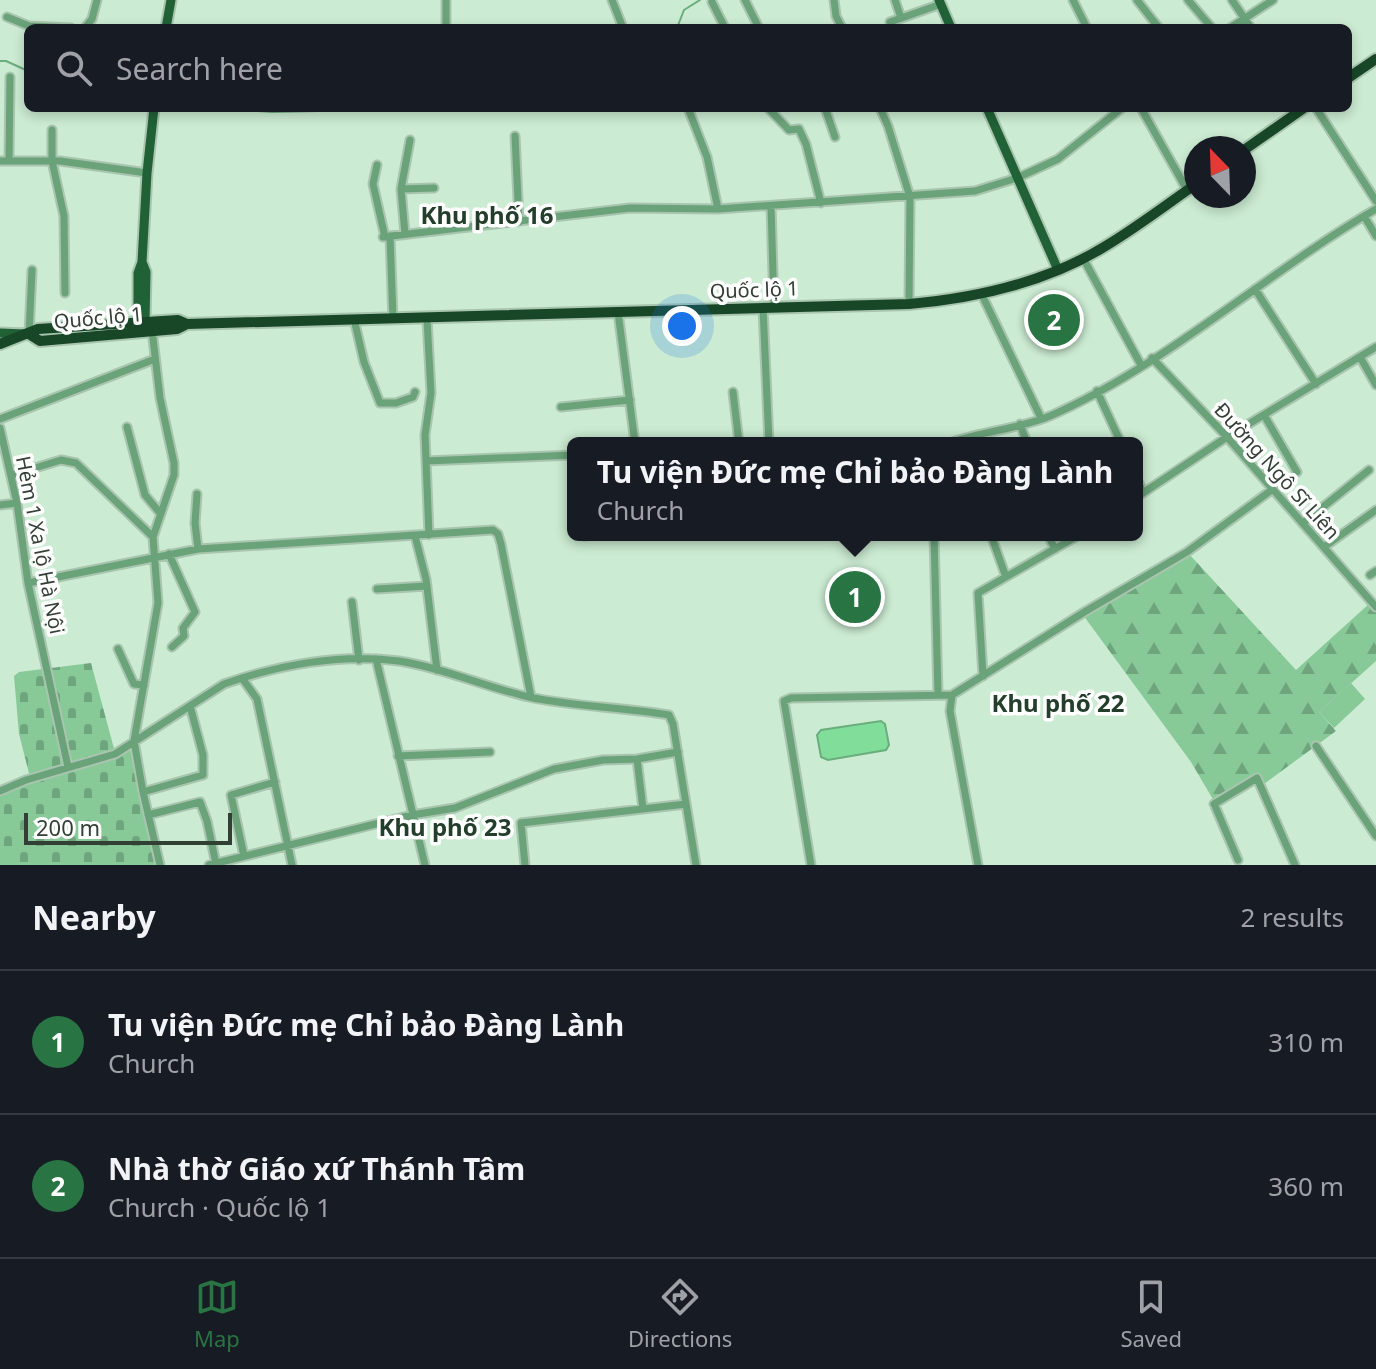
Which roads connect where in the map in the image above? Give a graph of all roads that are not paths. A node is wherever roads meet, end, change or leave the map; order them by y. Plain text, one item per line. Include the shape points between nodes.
1 (97, 0) edge
2 (171, 0) edge
3 (446, 0) edge
4 (612, 0) edge
5 (745, 0) edge
6 (834, 0) edge
7 (895, 0) edge
8 (1073, 0) edge
9 (1137, 0) edge
10 (1188, 0) edge
11 (1232, 0) edge
12 (1273, 0) edge
13 (712, 2) dead end
14 (940, 2) edge
15 (7, 17) dead end
16 (901, 18) junction
17 (1245, 18) junction
18 (890, 22) dead end
19 (24, 24) edge
20 (88, 24) edge
21 (167, 24) edge
22 (446, 24) edge
23 (621, 24) edge
24 (723, 24) edge
25 (757, 24) edge
26 (840, 24) edge
27 (949, 24) edge
28 (1085, 24) edge
29 (1156, 24) edge
30 (1209, 24) edge
31 (1236, 24) edge
32 (1249, 24) edge
33 (1376, 59) edge
34 (1352, 75) edge
35 (10, 77) dead end
36 (154, 112) edge
37 (690, 112) edge
38 (772, 112) edge
39 (826, 112) edge
40 (882, 112) edge
41 (989, 112) edge
42 (1117, 112) edge
43 (1144, 112) edge
44 (1295, 112) edge
45 (1319, 112) edge
46 (52, 130) dead end
47 (515, 136) dead end
48 (835, 137) dead end
49 (410, 140) dead end
50 (1256, 141) edge
51 (4, 161) edge
52 (52, 161) junction
53 (377, 165) dead end
54 (147, 173) junction
55 (1184, 175) edge
56 (1017, 178) junction
57 (434, 188) dead end
58 (401, 189) junction
59 (1184, 193) edge
60 (910, 197) junction
61 (1376, 201) edge
62 (821, 203) junction
63 (771, 206) junction
64 (718, 209) junction
65 (1376, 209) edge
66 (1364, 216) junction
67 (519, 222) junction
68 (405, 234) junction
69 (1376, 236) edge
70 (386, 237) junction
71 (1083, 258) junction
72 (32, 270) dead end
73 (1058, 270) junction
74 (1255, 289) junction
75 (65, 293) dead end
76 (982, 295) junction
77 (909, 304) junction
78 (769, 308) junction
79 (618, 312) junction
80 (354, 319) junction
81 (393, 319) junction
82 (427, 319) junction
83 (145, 326) junction
84 (0, 333) edge
85 (29, 334) junction
86 (0, 344) edge
87 (1376, 347) edge
88 (1360, 357) junction
89 (1152, 358) junction
90 (155, 359) junction
91 (1141, 365) junction
92 (1316, 384) junction
93 (1376, 385) edge
94 (1097, 391) junction
95 (415, 392) dead end
96 (733, 392) dead end
97 (630, 400) junction
98 (561, 407) dead end
99 (1264, 415) junction
100 (1041, 418) junction
101 (0, 419) edge
102 (1020, 424) junction
103 (127, 427) dead end
104 (0, 428) edge
105 (634, 437) edge
106 (738, 437) edge
107 (769, 437) edge
108 (973, 437) edge
109 (1025, 437) edge
110 (1118, 437) edge
111 (1227, 437) junction
112 (567, 455) edge
113 (426, 461) junction
114 (1369, 470) dead end
115 (1297, 472) dead end
116 (12, 475) junction
117 (1273, 489) junction
118 (1143, 493) edge
119 (197, 494) dead end
120 (17, 503) junction
121 (0, 505) edge
122 (1376, 510) edge
123 (160, 513) junction
124 (1303, 523) junction
125 (429, 535) junction
126 (415, 536) junction
127 (153, 537) junction
128 (934, 541) edge
129 (993, 541) edge
130 (1051, 541) edge
131 (1069, 541) edge
132 (1324, 547) junction
133 (198, 549) junction
134 (1055, 549) junction
135 (169, 554) junction
136 (156, 559) junction
137 (1006, 577) junction
138 (28, 583) junction
139 (427, 586) junction
140 (377, 589) dead end
141 (352, 602) dead end
142 (1376, 607) edge
143 (172, 647) dead end
144 (118, 649) dead end
145 (376, 659) junction
146 (359, 660) junction
147 (437, 670) junction
148 (983, 676) junction
149 (242, 678) junction
150 (144, 685) junction
151 (938, 695) junction
152 (952, 695) junction
153 (531, 697) junction
154 (190, 706) junction
155 (134, 741) junction
156 (1316, 746) dead end
157 (490, 752) dead end
158 (678, 752) junction
159 (398, 756) junction
160 (637, 759) junction
161 (68, 767) junction
162 (275, 782) junction
163 (0, 791) edge
164 (143, 792) junction
165 (686, 804) junction
166 (643, 809) junction
167 (148, 815) junction
168 (412, 815) junction
169 (1376, 836) edge
170 (288, 847) junction
171 (244, 856) junction
172 (1238, 860) dead end
173 (212, 864) edge
174 (160, 865) edge
175 (292, 865) edge
176 (425, 865) edge
177 (525, 865) edge
178 (696, 865) edge
179 (811, 865) edge
180 (978, 865) edge
181 (1295, 865) edge

1 - 20 street
2 - 21 main road
3 - 22 street
4 - 23 street
5 - 25 street
6 - 26 street
7 - 16 street
8 - 28 street
9 - 29 street
10 - 30 street
11 - 17 street
12 - 17 street
13 - 24 street
14 - 16 street
14 - 27 main road
15 - 19 street
16 - 18 street
17 - 31 street
17 - 32 street
33 - 34 highway
35 - 51 street
36 - 54 main road
37 - 64 street via 707,157
38 - 62 street via 789,130 799,129
39 - 48 street
40 - 60 street
41 - 56 main road
42 - 56 street via 1072,151
43 - 55 street
44 - 50 highway
45 - 61 street
46 - 52 street
47 - 67 street
49 - 58 street
51 - 52 street
52 - 54 street
52 - 75 street via 64,216
53 - 70 street via 373,184
54 - 83 main road via 138,273
56 - 60 street via 975,191
56 - 73 main road
57 - 58 street
58 - 68 street
59 - 71 highway, Quốc lộ 1
60 - 62 street
60 - 77 street
62 - 63 street
63 - 64 street
63 - 78 street
64 - 67 street via 630,208
65 - 66 street
66 - 69 street
66 - 74 street
67 - 68 street
68 - 70 street
70 - 81 street
71 - 73 highway, Quốc lộ 1
71 - 91 street
72 - 85 street
73 - 76 highway, Quốc lộ 1
74 - 89 street
74 - 92 street
76 - 77 highway, Quốc lộ 1
76 - 100 street
77 - 78 highway, Quốc lộ 1
78 - 79 highway, Quốc lộ 1
78 - 107 street
79 - 82 highway, Quốc lộ 1
79 - 97 street
80 - 81 highway, Quốc lộ 1
80 - 83 highway, Quốc lộ 1 via 187,324 177,329
80 - 95 street via 380,403 406,401
81 - 82 highway, Quốc lộ 1
82 - 113 street via 431,393
83 - 85 highway, Quốc lộ 1 via 40,341
83 - 90 street
84 - 85 main road
85 - 86 highway
87 - 88 street
88 - 92 street
88 - 93 street
89 - 91 street
89 - 111 street, Đường Ngô Sĩ Liên
90 - 101 street
90 - 123 street via 174,463
91 - 94 street
92 - 99 street
94 - 100 street
94 - 110 street
96 - 106 street
97 - 98 street
97 - 105 street
99 - 111 street
99 - 115 street
100 - 102 street
102 - 108 street
102 - 109 street
103 - 123 street via 145,495
104 - 116 street, Hẻm 1 Xa lộ Hà Nội
111 - 117 street, Đường Ngô Sĩ Liên
111 - 118 street
112 - 113 street
113 - 125 street
114 - 124 street
116 - 120 street, Hẻm 1 Xa lộ Hà Nội
116 - 127 street via 61,460 76,463
117 - 124 street, Đường Ngô Sĩ Liên
117 - 148 street via 1187,552
119 - 133 street
120 - 121 street
120 - 138 street, Hẻm 1 Xa lộ Hà Nội
122 - 132 street
123 - 127 street
124 - 132 street, Đường Ngô Sĩ Liên
125 - 126 street
125 - 153 street via 483,530 498,534
126 - 133 street
126 - 139 street
127 - 136 street
128 - 151 street
129 - 137 street
130 - 134 street
131 - 134 street
132 - 142 street, Đường Ngô Sĩ Liên
133 - 135 street
134 - 137 street
135 - 136 street
135 - 143 street via 195,612
136 - 138 street
136 - 150 street via 158,603
137 - 148 street via 978,593
138 - 161 street, Hẻm 1 Xa lộ Hà Nội
139 - 140 street
139 - 147 street
141 - 146 street
144 - 150 street via 131,680
145 - 146 street
145 - 147 street
145 - 159 street
146 - 149 street
147 - 153 street
148 - 152 street
149 - 154 street
149 - 162 street via 257,699
150 - 155 street
151 - 152 street
151 - 179 street via 784,701
152 - 180 street via 950,711
153 - 158 street via 669,715
154 - 155 street
154 - 164 street via 203,775
155 - 161 street via 115,754
155 - 164 street
156 - 169 street
157 - 159 street
158 - 160 street
158 - 165 street
159 - 168 street
160 - 166 street
160 - 168 street via 554,769 455,808
161 - 163 street
162 - 170 street
162 - 171 street via 231,795
164 - 167 street
165 - 166 street
165 - 178 street
166 - 177 street via 520,823
167 - 173 street via 200,802
167 - 174 street
168 - 170 street
168 - 176 street
170 - 171 street
170 - 175 street
171 - 173 street
172 - 181 street via 1215,805 1257,778

